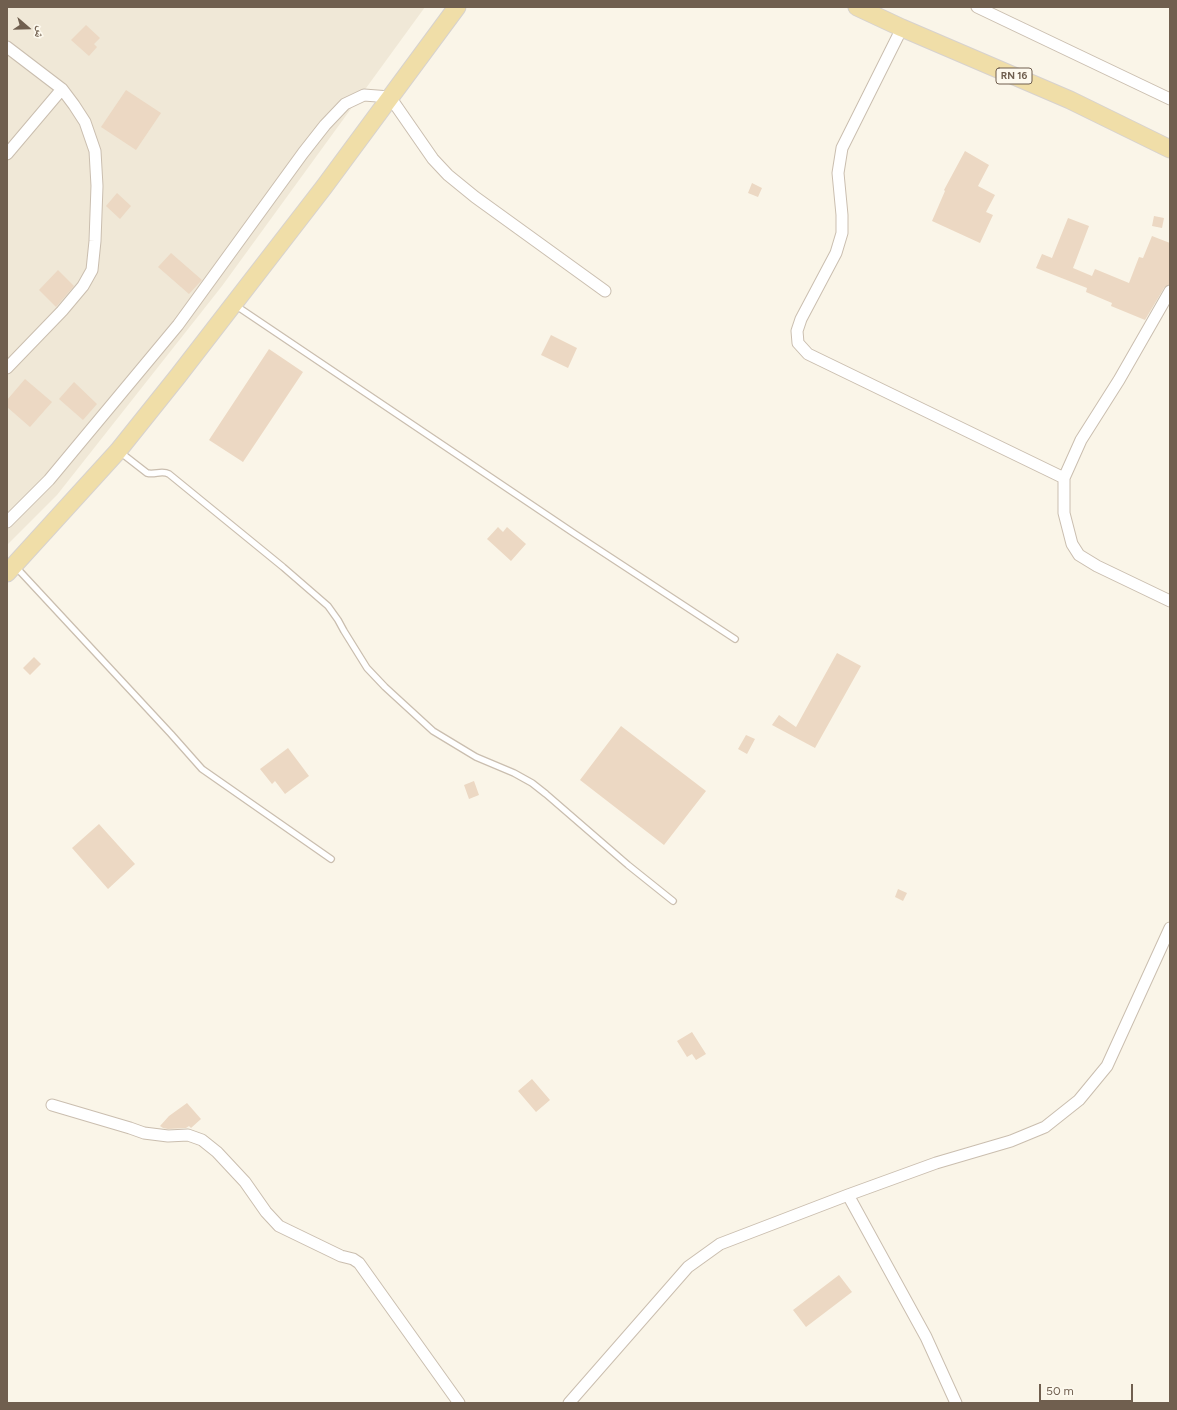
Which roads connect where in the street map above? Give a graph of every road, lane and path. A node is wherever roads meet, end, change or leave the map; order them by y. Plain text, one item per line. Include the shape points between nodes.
1 (457, 7) edge
2 (857, 7) edge
3 (977, 7) edge
4 (902, 28) junction
5 (7, 47) edge
6 (62, 89) junction
7 (390, 97) junction
8 (1170, 99) edge
9 (1170, 149) edge
10 (7, 154) edge
11 (605, 291) dead end
12 (1170, 291) edge
13 (233, 303) junction
14 (7, 368) edge
15 (118, 451) junction
16 (1064, 478) junction
17 (7, 522) edge
18 (11, 569) edge
19 (1170, 601) edge
20 (735, 639) dead end
21 (331, 859) dead end
22 (673, 901) dead end
23 (1170, 928) edge
24 (52, 1105) dead end
25 (848, 1195) junction
26 (459, 1403) edge
27 (569, 1403) edge
28 (956, 1403) edge

1 - 7 main road
2 - 4 main road, RN 16
3 - 8 street
4 - 9 main road, RN 16 via 1070,100
4 - 16 street via 842,148 838,173 842,233 836,253 797,331 798,343 808,354
5 - 6 street
6 - 10 street
6 - 14 street via 85,122 95,151 96,201 92,270 83,286 62,311
7 - 11 street via 433,159 448,175
7 - 13 main road via 324,187
7 - 17 street via 364,95 345,104 325,125 178,325 49,480
12 - 16 street via 1081,440
13 - 15 main road
13 - 20 lane
15 - 18 main road
15 - 22 lane via 147,473 169,474 328,606 367,668 433,731 476,757 532,783
16 - 19 street via 1064,513 1072,544 1079,555
18 - 21 lane via 202,769
23 - 25 street via 1107,1066 1079,1100 1045,1127
24 - 26 street via 144,1133 188,1135 202,1140 245,1182 279,1226 358,1263
25 - 27 street via 720,1244 688,1267
25 - 28 street via 926,1337

